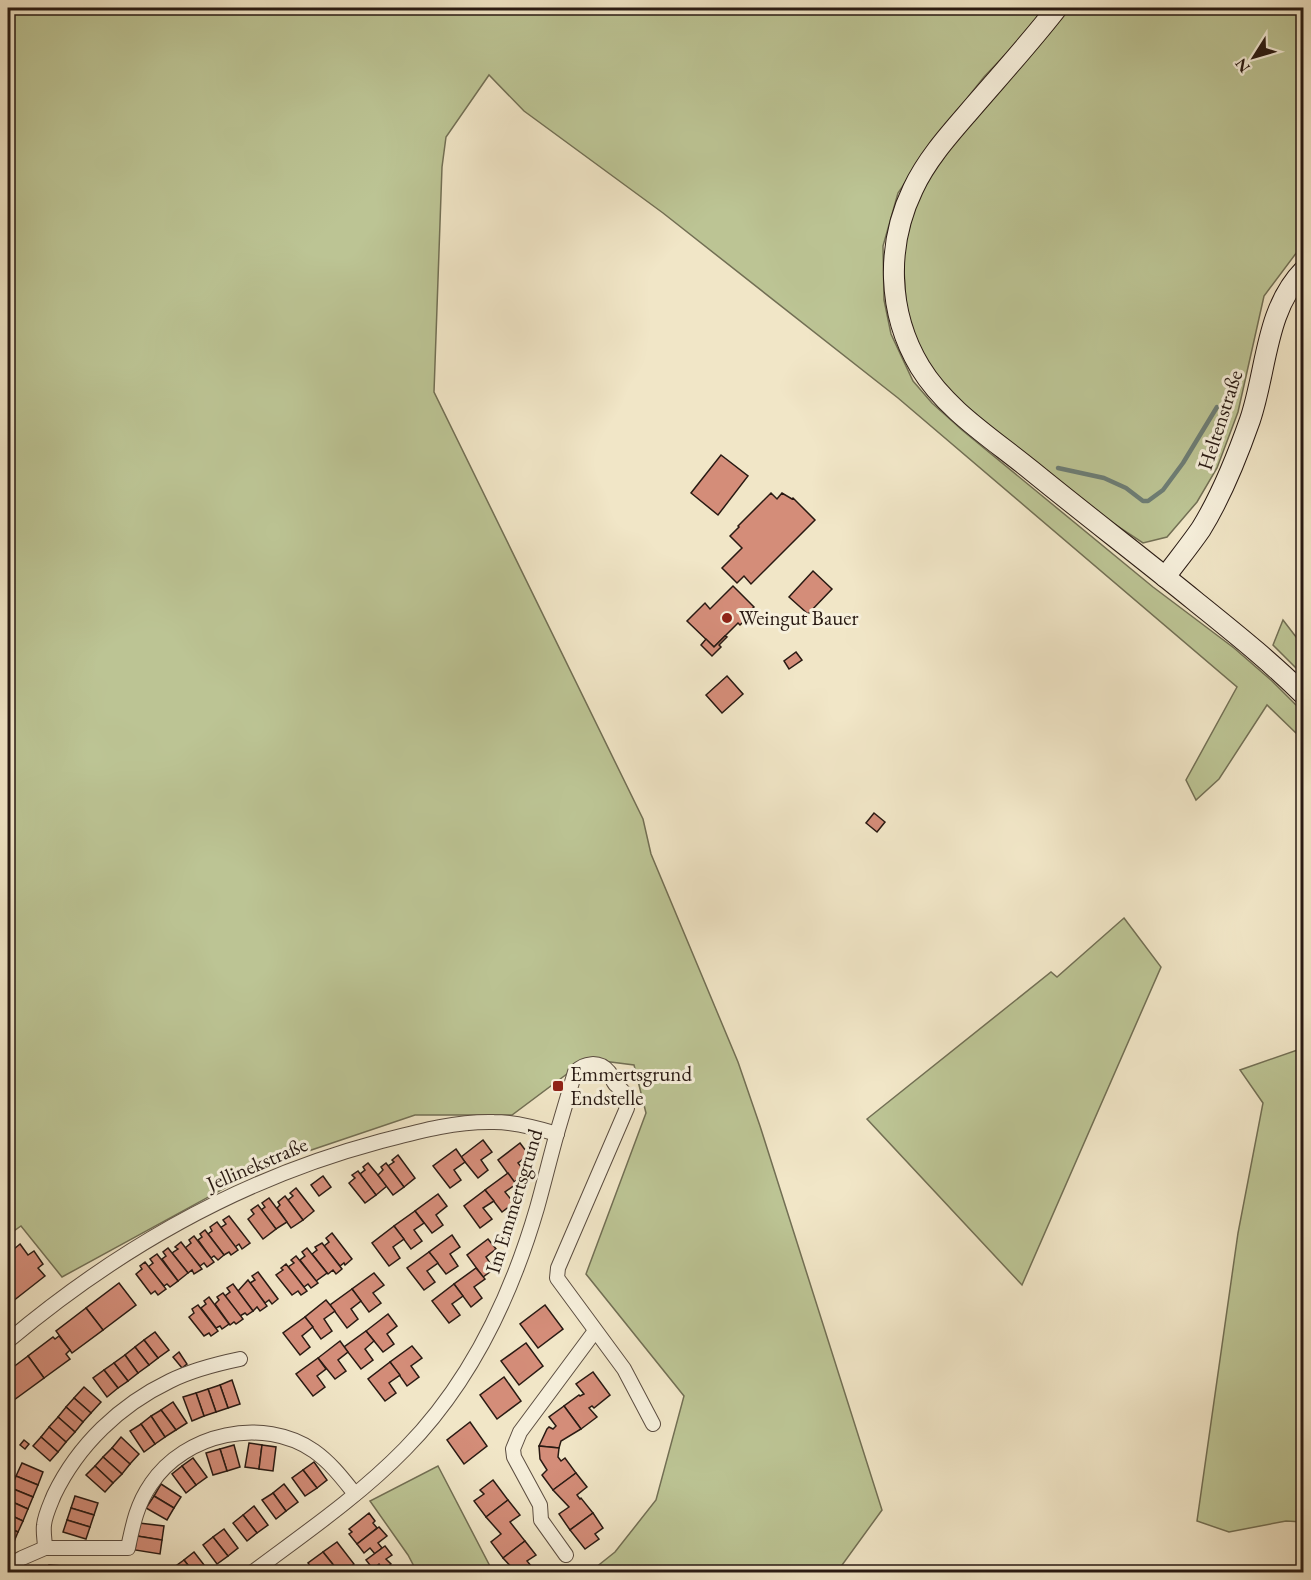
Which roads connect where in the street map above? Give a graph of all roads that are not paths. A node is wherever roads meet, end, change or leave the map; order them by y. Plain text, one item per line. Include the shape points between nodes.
1 (1057, 8) edge
2 (1304, 270) edge
3 (1165, 577) junction
4 (1304, 695) edge
5 (557, 1134) junction
6 (595, 1331) junction
7 (8, 1341) edge
8 (240, 1359) dead end
9 (653, 1424) dead end
10 (355, 1494) junction
11 (45, 1548) junction
12 (566, 1555) dead end
13 (8, 1566) edge
14 (253, 1572) edge

1 - 3 main road via 948,136 919,179 897,234 894,286 912,352 940,393
2 - 3 main road, Heltenstraße via 1288,290 1273,324 1257,398 1231,470 1201,530
3 - 4 main road via 1256,650
5 - 6 street, Im Emmertsgrund via 574,1072 590,1063 600,1065 614,1084 623,1089 627,1108 557,1274
5 - 7 street, Jellinekstraße via 495,1122 452,1124 366,1145 293,1169 226,1198 149,1239 45,1309
5 - 10 street, Im Emmertsgrund via 510,1285 473,1362 424,1428
6 - 9 street, Im Emmertsgrund via 624,1369
6 - 12 street via 520,1432 513,1449 540,1505 541,1520
8 - 11 street via 172,1380 103,1426 64,1474 46,1516
10 - 11 street via 327,1461 301,1443 262,1433 227,1435 184,1451 161,1470 142,1497 128,1548
10 - 14 street, Im Emmertsgrund
11 - 13 street

